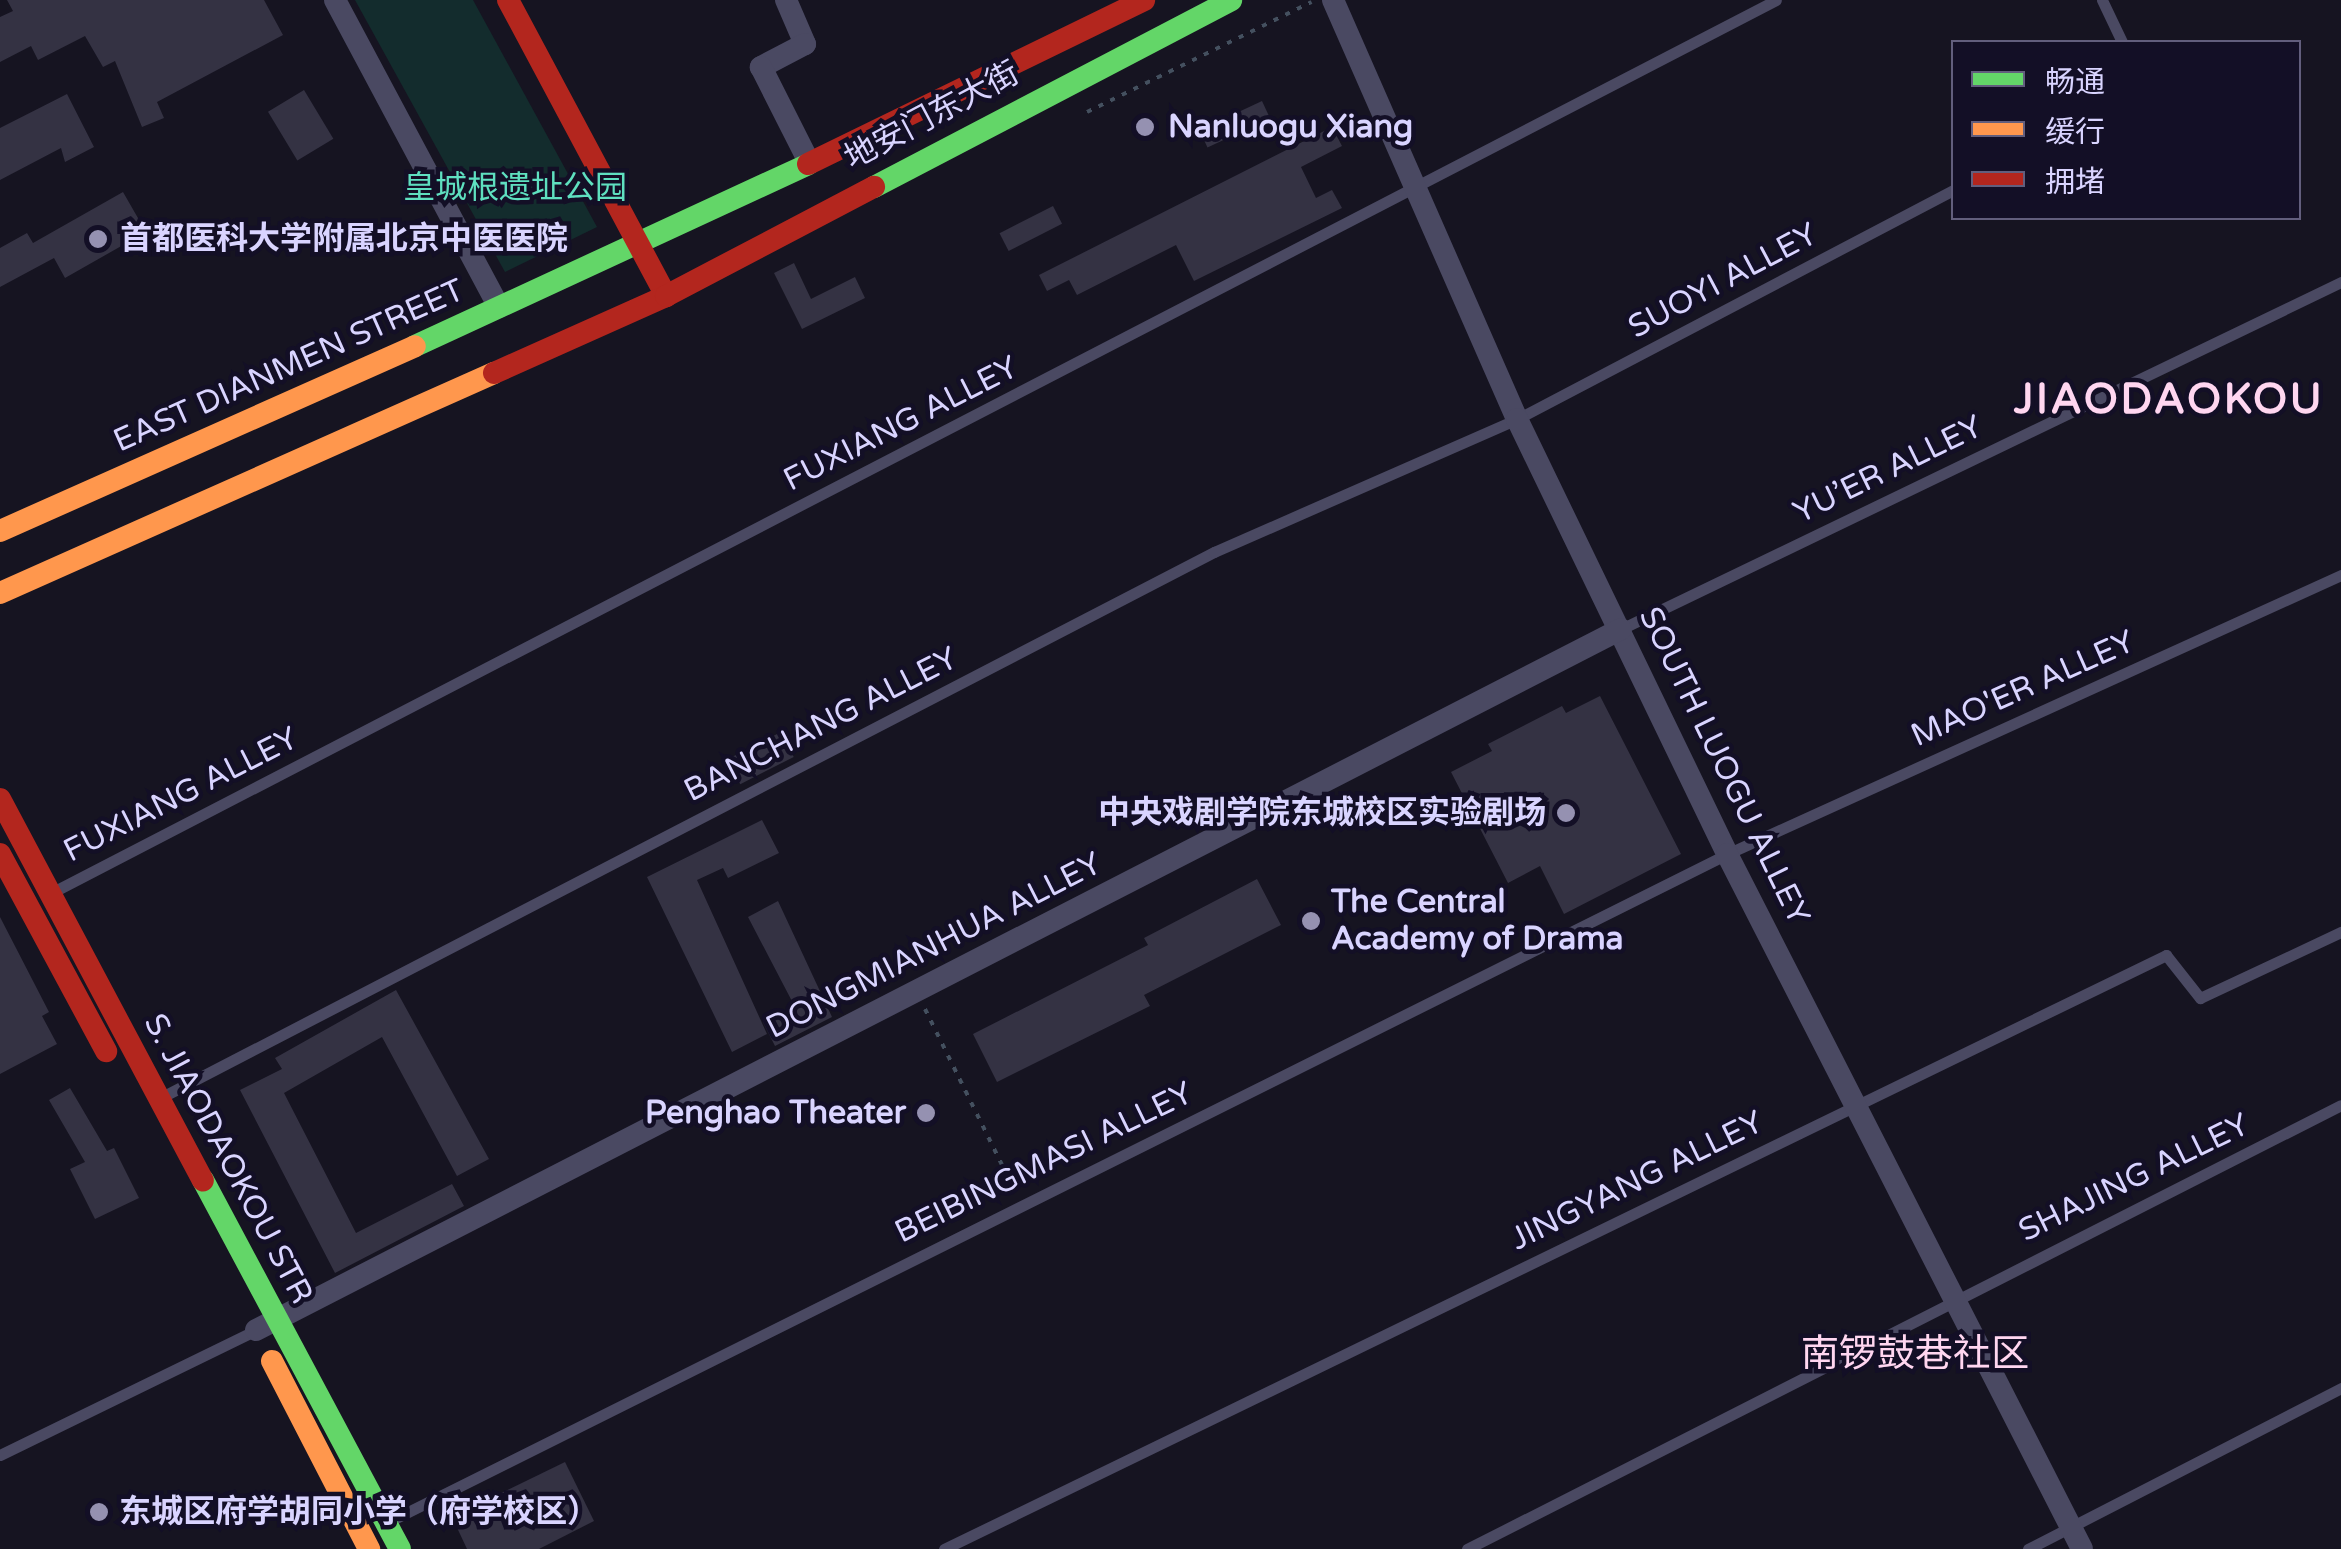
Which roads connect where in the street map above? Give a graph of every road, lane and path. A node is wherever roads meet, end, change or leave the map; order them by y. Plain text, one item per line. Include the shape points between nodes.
1 (335, 0) edge
2 (508, 0) edge
3 (786, 0) edge
4 (1144, 0) edge
5 (1232, 0) edge
6 (1317, 0) edge
7 (1333, 0) edge
8 (1776, 0) edge
9 (2102, 0) edge
10 (2121, 40) edge
11 (1087, 112) dead end
12 (809, 162) junction
13 (1419, 188) junction
14 (1951, 192) edge
15 (640, 246) junction
16 (2341, 282) edge
17 (666, 296) junction
18 (499, 308) junction
19 (1517, 419) junction
20 (0, 531) edge
21 (2341, 575) edge
22 (0, 592) edge
23 (1621, 629) junction
24 (0, 799) edge
25 (0, 854) edge
26 (1728, 854) junction
27 (50, 894) junction
28 (2341, 932) edge
29 (917, 991) junction
30 (159, 1099) junction
31 (1860, 1104) junction
32 (2341, 1106) edge
33 (1022, 1205) junction
34 (1952, 1299) junction
35 (266, 1325) junction
36 (2341, 1388) edge
37 (0, 1455) edge
38 (386, 1522) junction
39 (2071, 1527) junction
40 (369, 1549) edge
41 (400, 1549) edge
42 (944, 1549) edge
43 (1467, 1549) edge
44 (2028, 1549) edge
45 (2082, 1549) edge

1 - 18 street
2 - 15 main road
3 - 12 street via 804,44 761,67
4 - 12 main road, EAST DIANMEN STREET
5 - 17 main road, 地安门东大街
6 - 11 path
7 - 13 street, SOUTH LUOGU ALLEY
8 - 13 lane, FUXIANG ALLEY
9 - 10 lane
12 - 15 main road, EAST DIANMEN STREET
13 - 19 street, SOUTH LUOGU ALLEY
13 - 27 lane, FUXIANG ALLEY
14 - 19 lane, SUOYI ALLEY
15 - 17 main road
15 - 18 main road, EAST DIANMEN STREET
16 - 23 lane, YU’ER ALLEY
17 - 22 main road
18 - 20 main road, EAST DIANMEN STREET
19 - 23 street, SOUTH LUOGU ALLEY
19 - 30 lane, BANCHANG ALLEY via 1214,552
21 - 26 lane, MAO'ER ALLEY
23 - 26 street, SOUTH LUOGU ALLEY
23 - 29 street, DONGMIANHUA ALLEY
24 - 27 main road, S. JIAODAOKOU STR
25 - 35 main road
26 - 31 street, SOUTH LUOGU ALLEY
26 - 33 lane, BEIBINGMASI ALLEY
27 - 30 main road, S. JIAODAOKOU STR
28 - 31 lane, JINGYANG ALLEY via 2200,998 2166,955
29 - 33 path
29 - 35 street, DONGMIANHUA ALLEY
30 - 35 main road, S. JIAODAOKOU STR
31 - 34 street, SOUTH LUOGU ALLEY
31 - 42 lane, JINGYANG ALLEY
32 - 34 lane, SHAJING ALLEY
33 - 38 lane, BEIBINGMASI ALLEY
34 - 39 street, SOUTH LUOGU ALLEY
34 - 43 lane, SHAJING ALLEY
35 - 37 lane
35 - 38 main road, S. JIAODAOKOU STR
35 - 40 main road
36 - 39 lane
38 - 41 main road, S. JIAODAOKOU STR
39 - 44 lane
39 - 45 street, SOUTH LUOGU ALLEY

